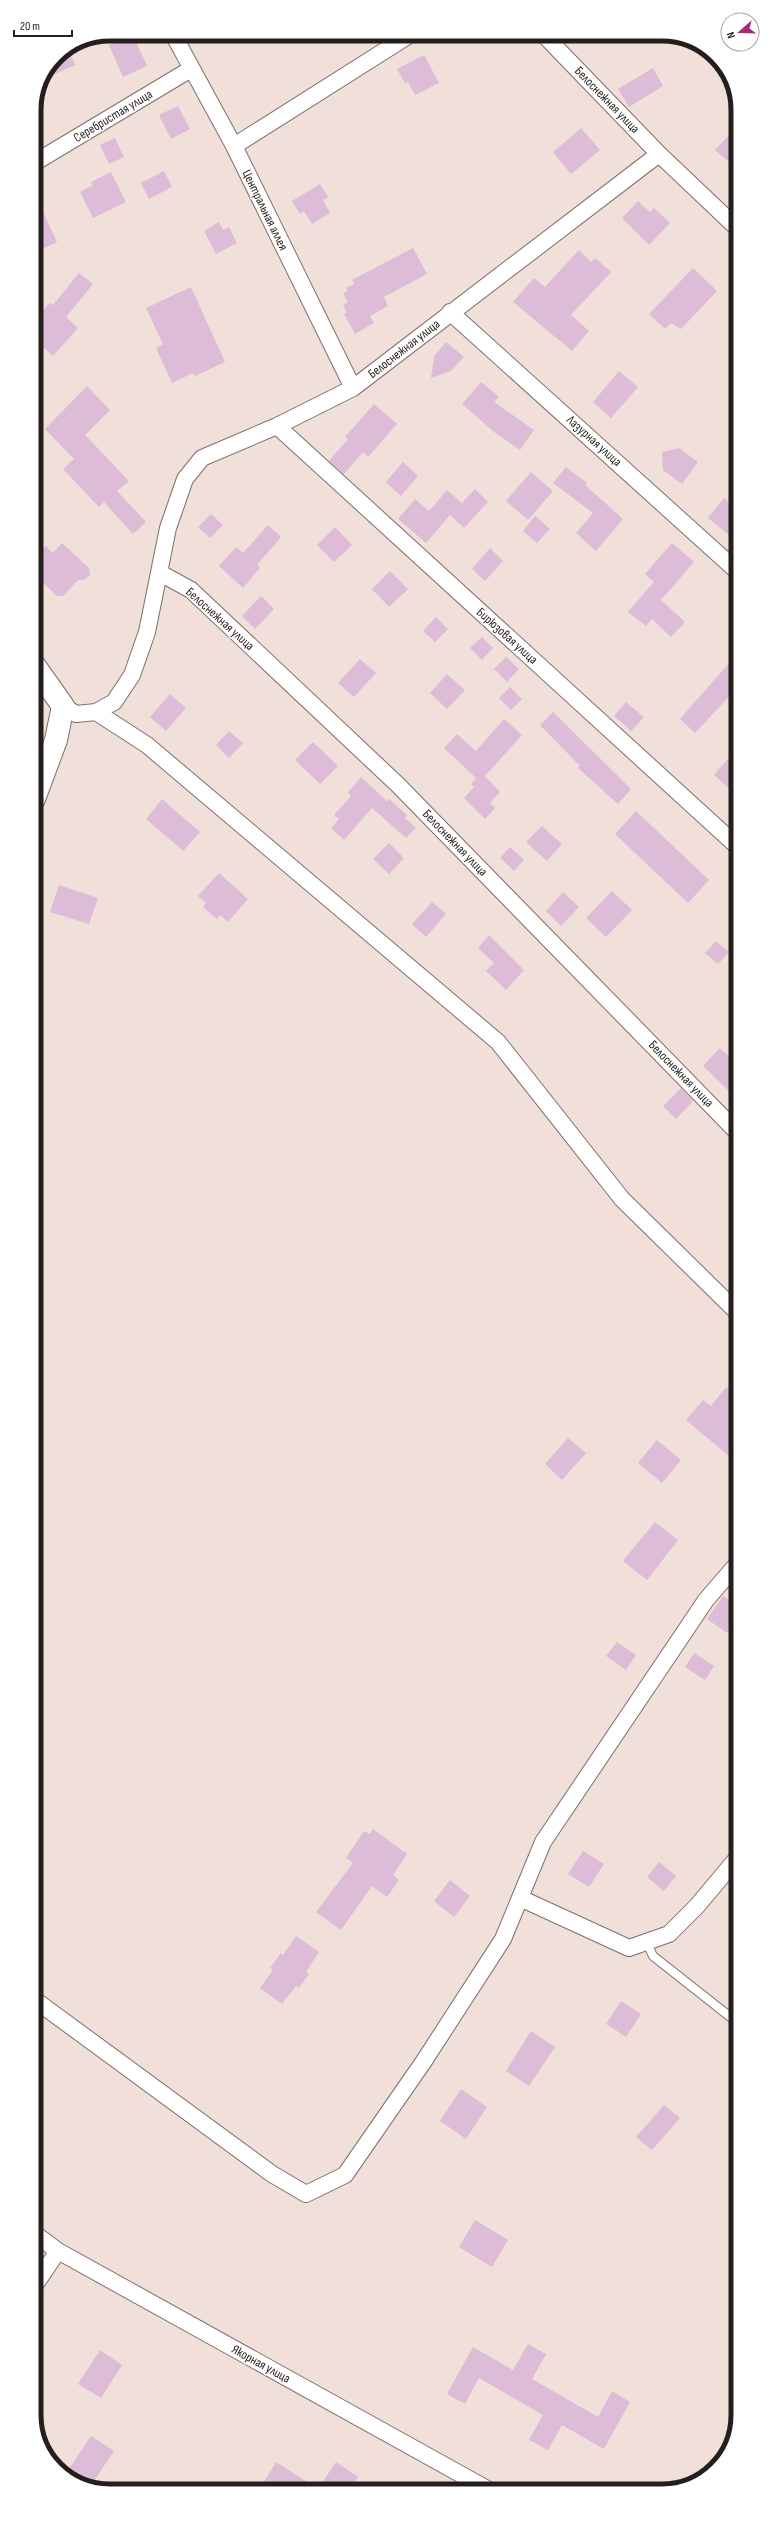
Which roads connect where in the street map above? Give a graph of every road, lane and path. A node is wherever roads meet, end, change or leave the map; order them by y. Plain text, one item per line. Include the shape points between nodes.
1 (177, 41) edge
2 (400, 41) edge
3 (550, 41) edge
4 (191, 69) junction
5 (234, 146) junction
6 (659, 154) junction
7 (41, 159) edge
8 (731, 222) edge
9 (450, 312) junction
10 (353, 388) junction
11 (277, 426) junction
12 (731, 566) edge
13 (160, 573) junction
14 (41, 675) edge
15 (63, 706) junction
16 (96, 712) junction
17 (41, 780) edge
18 (731, 841) edge
19 (731, 1126) edge
20 (731, 1306) edge
21 (731, 1571) edge
22 (731, 1865) edge
23 (520, 1898) junction
24 (647, 1943) junction
25 (41, 2004) edge
26 (731, 2017) edge
27 (41, 2238) edge
28 (58, 2251) junction
29 (41, 2275) edge
30 (478, 2484) edge

1 - 4 street, Центральная аллея
2 - 5 street
3 - 6 street, Белоснежная улица
4 - 5 street, Центральная аллея
4 - 7 street, Серебристая улица
5 - 10 street, Центральная аллея
6 - 8 street
6 - 9 street, Белоснежная улица
9 - 10 street, Белоснежная улица
9 - 12 street, Лазурная улица
10 - 11 street, Белоснежная улица
11 - 13 street, Белоснежная улица via 202,458 185,479 168,528
11 - 18 street, Бирюзовая улица
13 - 16 street via 147,632 132,675 114,702
13 - 19 street, Белоснежная улица via 191,590 398,785
14 - 15 street
15 - 16 street via 76,714
15 - 17 street via 56,740
16 - 20 street via 147,745 498,1042 622,1199
21 - 23 street via 706,1600 543,1842
22 - 24 street via 670,1934
23 - 24 street via 629,1948
23 - 25 street via 499,1945 345,2176 306,2194 272,2174
24 - 26 lane via 653,1956
27 - 28 street, Якорная улица
28 - 29 street
28 - 30 street, Якорная улица

